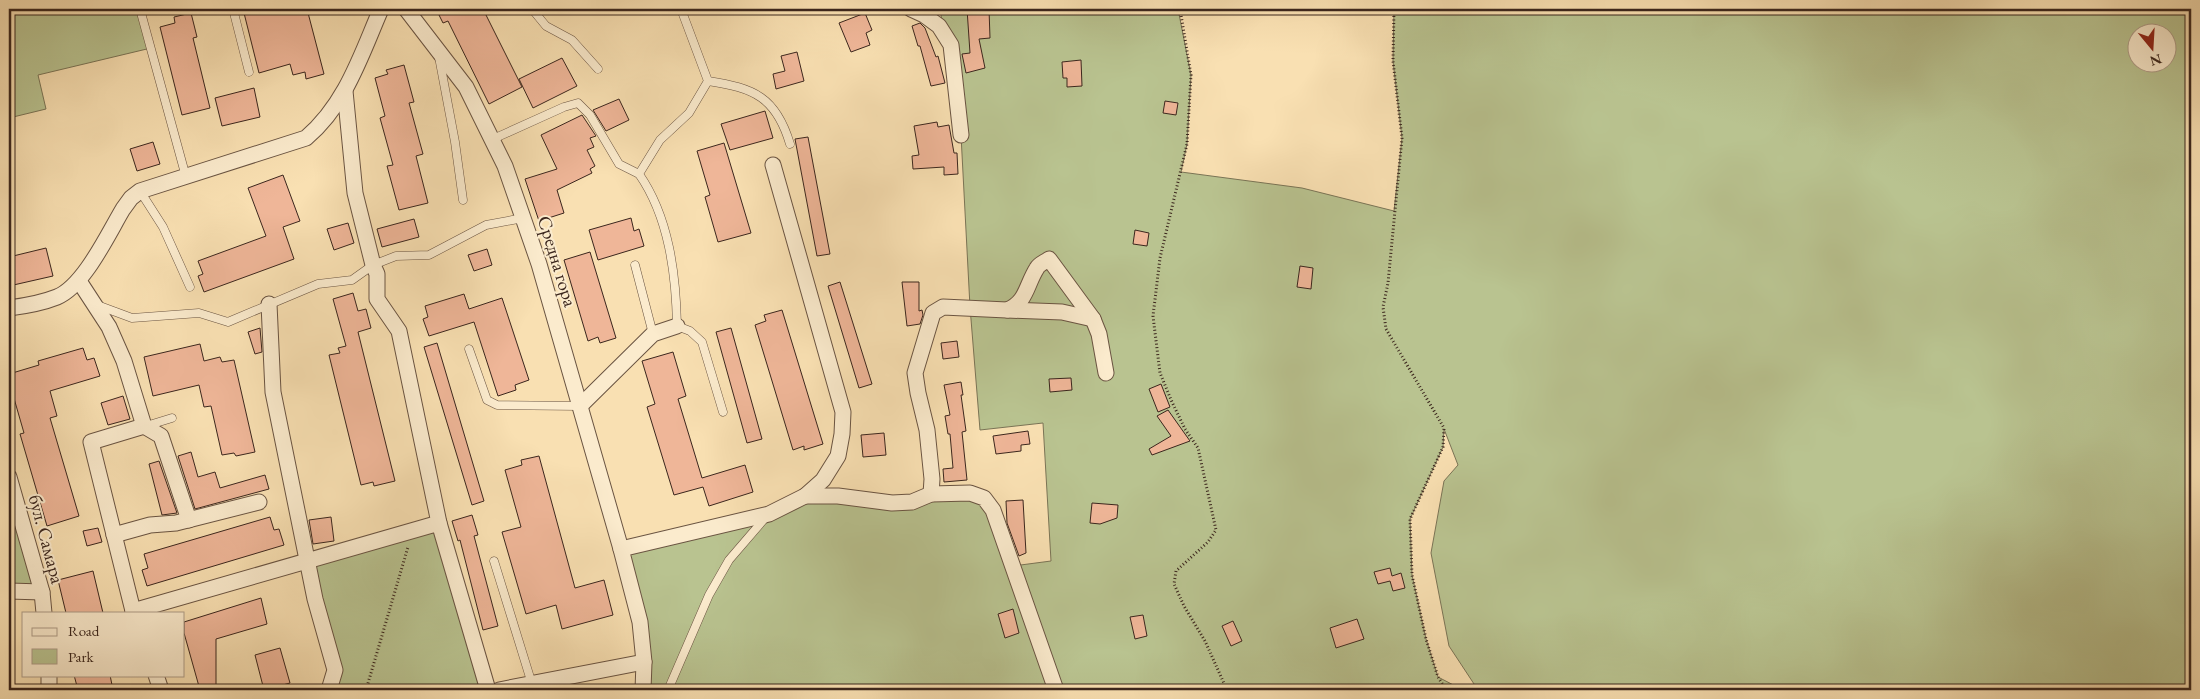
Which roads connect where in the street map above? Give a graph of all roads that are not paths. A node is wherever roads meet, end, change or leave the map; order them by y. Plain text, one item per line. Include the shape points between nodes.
1 (140, 9) edge
2 (233, 9) edge
3 (381, 9) edge
4 (406, 9) edge
5 (532, 9) edge
6 (681, 9) edge
7 (911, 9) edge
8 (438, 52) junction
9 (598, 69) dead end
10 (248, 72) dead end
11 (708, 81) junction
12 (345, 91) junction
13 (961, 135) dead end
14 (494, 139) junction
15 (790, 144) dead end
16 (773, 164) dead end
17 (639, 174) junction
18 (186, 177) junction
19 (140, 191) junction
20 (464, 200) dead end
21 (523, 218) junction
22 (373, 265) junction
23 (635, 265) dead end
24 (79, 281) junction
25 (190, 288) dead end
26 (94, 304) junction
27 (269, 304) junction
28 (9, 308) edge
29 (1008, 310) junction
30 (1093, 318) junction
31 (677, 326) junction
32 (654, 334) junction
33 (469, 349) dead end
34 (1106, 373) dead end
35 (580, 406) junction
36 (724, 412) dead end
37 (172, 418) dead end
38 (144, 426) junction
39 (9, 477) edge
40 (931, 494) junction
41 (805, 496) junction
42 (259, 502) dead end
43 (769, 514) junction
44 (189, 520) junction
45 (440, 523) junction
46 (114, 535) junction
47 (621, 549) junction
48 (308, 560) junction
49 (494, 561) dead end
50 (9, 591) edge
51 (42, 592) junction
52 (44, 612) edge
53 (133, 612) edge
54 (644, 662) junction
55 (49, 676) edge
56 (156, 676) edge
57 (532, 684) junction
58 (49, 690) edge
59 (162, 690) edge
60 (329, 690) edge
61 (488, 690) edge
62 (500, 690) edge
63 (643, 690) edge
64 (668, 690) edge
65 (1056, 690) edge

1 - 18 lane
2 - 10 lane
3 - 12 street
4 - 8 street, Средна гора
5 - 9 lane via 546,26 572,40
6 - 11 lane
7 - 13 street via 940,26 951,45
8 - 14 street, Средна гора via 466,87
8 - 20 lane
11 - 15 lane via 738,85 761,96 784,124
11 - 17 lane via 689,114 660,140
12 - 18 street via 323,124 306,138
12 - 22 street via 355,192
14 - 17 lane via 564,107 578,104 590,115 619,164
14 - 21 street, Средна гора
16 - 41 street via 843,412 838,456 823,480
17 - 31 lane via 658,208 670,254
18 - 19 street
19 - 24 street via 123,209
19 - 25 lane via 163,227
21 - 22 lane via 486,226 429,254 396,256
21 - 35 street, Средна гора
22 - 27 lane via 352,280 318,284
22 - 45 street via 377,274 377,299 399,331
23 - 32 lane
24 - 26 street
24 - 28 street via 59,296 31,306
26 - 27 lane via 132,318 199,313 228,322
26 - 38 street via 109,327 124,361
27 - 48 street via 273,392
29 - 30 street via 1062,312
29 - 30 street via 1023,300 1037,266 1049,259
29 - 40 street via 944,307 933,313 916,373 927,430
30 - 34 street
31 - 32 street
31 - 36 lane via 690,330 702,342
32 - 35 street
33 - 35 lane via 487,400 497,404
35 - 47 street, Средна гора
37 - 38 lane
38 - 44 street via 161,436
38 - 46 street via 91,442
39 - 51 street, бул. Самара
40 - 41 street via 912,502 892,503 838,496
40 - 65 street via 970,494 984,498 993,510
41 - 43 street
42 - 44 street
43 - 47 street
43 - 64 lane via 724,569 709,595
44 - 46 street via 150,525
45 - 48 street
45 - 61 street
46 - 53 street
47 - 54 street, Средна гора via 640,622
48 - 53 street
48 - 60 street via 335,670
49 - 57 lane
50 - 51 street
51 - 52 street, бул. Самара
54 - 57 street
54 - 63 street, Средна гора
55 - 58 street
56 - 59 street
57 - 62 street

